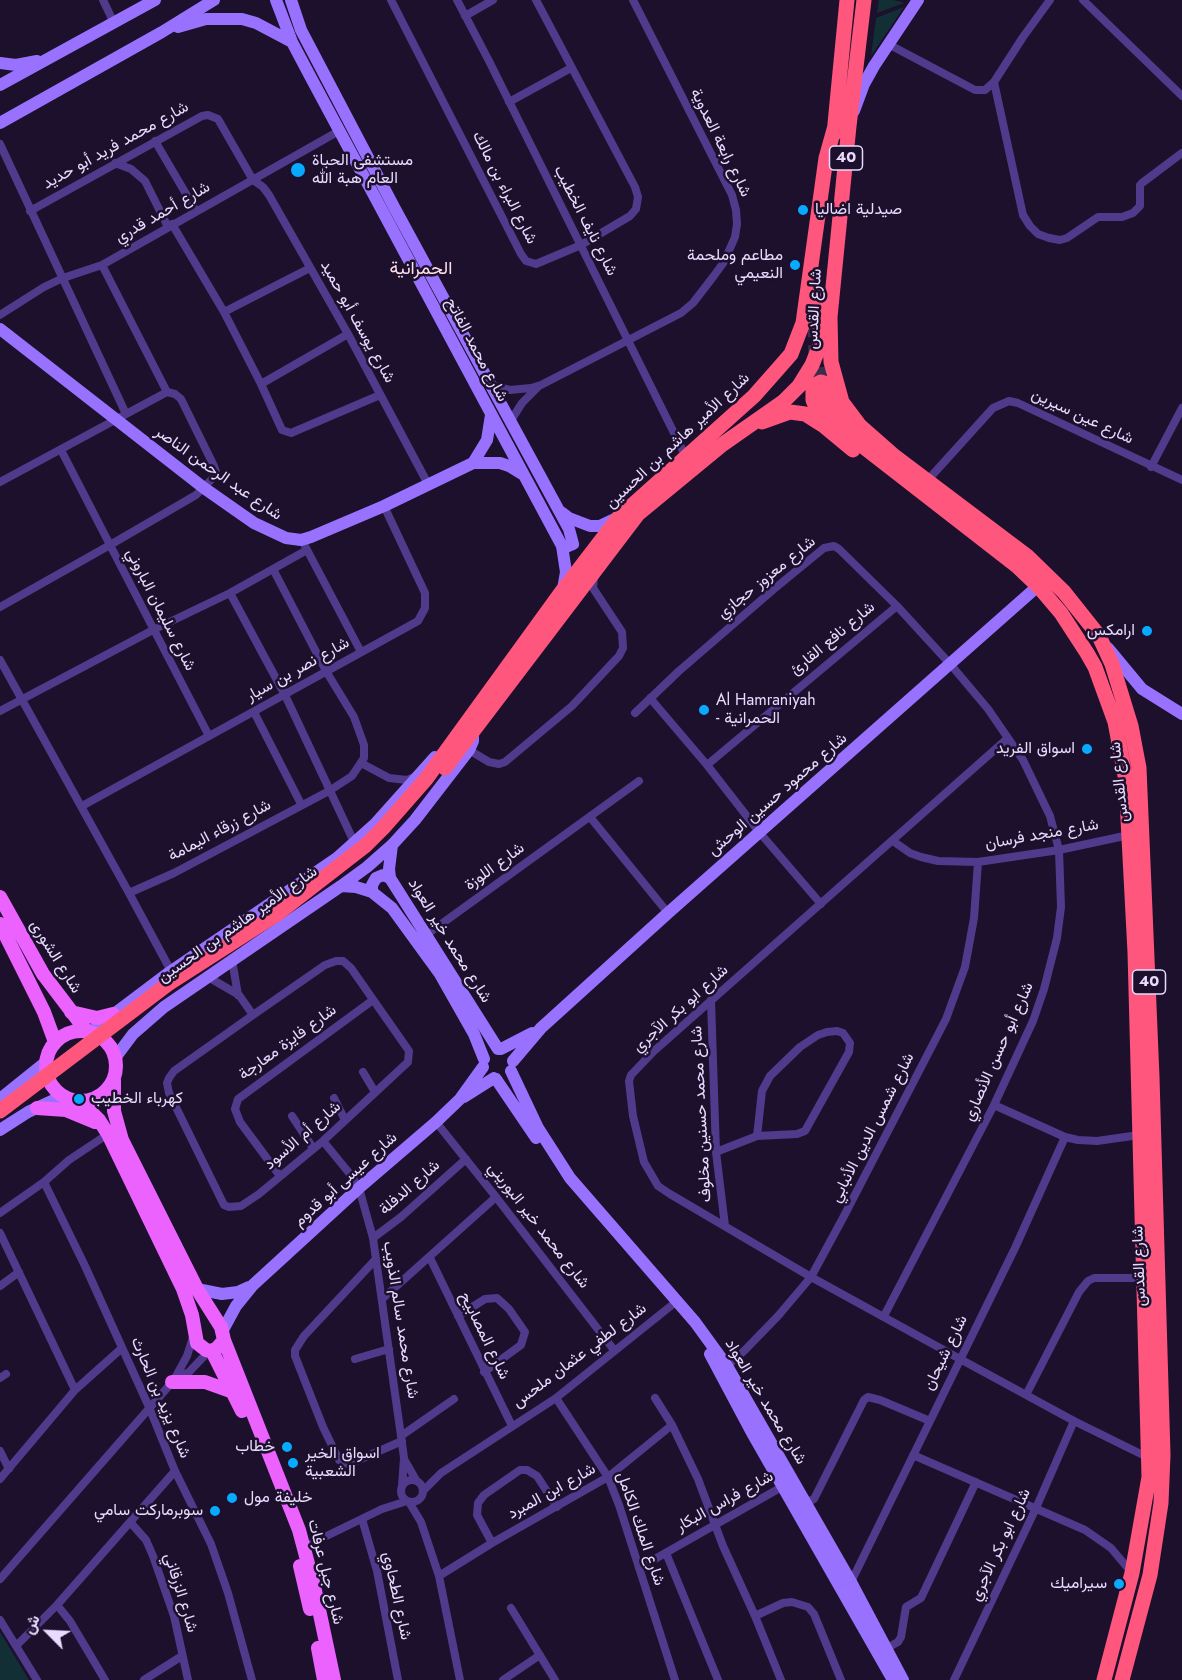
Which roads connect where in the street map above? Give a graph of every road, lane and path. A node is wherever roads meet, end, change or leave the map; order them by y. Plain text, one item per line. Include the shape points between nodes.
1 (103, 0) edge
2 (155, 0) edge
3 (214, 0) edge
4 (276, 0) edge
5 (392, 0) edge
6 (457, 0) edge
7 (493, 0) edge
8 (536, 0) edge
9 (633, 0) edge
10 (847, 0) edge
11 (864, 0) edge
12 (918, 0) edge
13 (1050, 0) edge
14 (1083, 0) edge
15 (293, 2) edge
16 (465, 16) junction
17 (114, 23) junction
18 (162, 32) junction
19 (292, 42) junction
20 (888, 44) junction
21 (50, 58) junction
22 (0, 63) edge
23 (571, 68) junction
24 (994, 82) junction
25 (0, 86) edge
26 (1182, 96) edge
27 (509, 102) junction
28 (0, 123) edge
29 (842, 126) junction
30 (339, 131) junction
31 (155, 141) junction
32 (0, 144) edge
33 (1182, 153) edge
34 (115, 163) junction
35 (253, 180) junction
36 (30, 210) junction
37 (196, 211) junction
38 (170, 225) junction
39 (581, 245) junction
40 (102, 265) junction
41 (310, 268) junction
42 (63, 278) junction
43 (224, 312) junction
44 (0, 315) edge
45 (830, 317) junction
46 (814, 322) tunnel mouth
47 (0, 329) edge
48 (348, 334) junction
49 (629, 341) junction
50 (791, 354) junction
51 (812, 365) junction
52 (777, 370) junction
53 (261, 384) junction
54 (541, 385) junction
55 (490, 386) junction
56 (167, 392) junction
57 (822, 392) tunnel mouth
58 (380, 395) junction
59 (754, 396) junction
60 (842, 402) junction
61 (786, 407) junction
62 (1182, 408) edge
63 (491, 415) junction
64 (764, 415) junction
65 (121, 417) junction
66 (510, 422) junction
67 (752, 425) junction
68 (824, 426) junction
69 (61, 450) junction
70 (686, 457) junction
71 (473, 463) junction
72 (1151, 467) junction
73 (522, 475) junction
74 (1182, 480) edge
75 (0, 482) edge
76 (926, 482) junction
77 (428, 484) junction
78 (204, 488) junction
79 (384, 506) junction
80 (560, 512) junction
81 (620, 517) junction
82 (110, 545) junction
83 (304, 545) junction
84 (562, 546) junction
85 (1009, 560) junction
86 (273, 569) junction
87 (1038, 586) junction
88 (563, 590) junction
89 (588, 592) junction
90 (230, 593) junction
91 (897, 606) junction
92 (0, 607) edge
93 (153, 630) junction
94 (1099, 636) junction
95 (361, 652) junction
96 (0, 660) edge
97 (951, 665) junction
98 (326, 671) junction
99 (1142, 689) junction
100 (1122, 693) junction
101 (285, 694) junction
102 (650, 698) junction
103 (22, 700) junction
104 (0, 711) edge
105 (254, 712) junction
106 (634, 713) dead end
107 (1182, 714) edge
108 (472, 733) junction
109 (209, 736) junction
110 (1008, 738) junction
111 (452, 742) junction
112 (469, 750) junction
113 (361, 763) junction
114 (707, 765) junction
115 (417, 776) junction
116 (639, 781) dead end
117 (329, 791) junction
118 (301, 804) junction
119 (82, 806) junction
120 (590, 817) junction
121 (760, 833) junction
122 (1129, 834) junction
123 (893, 841) junction
124 (355, 844) junction
125 (392, 845) junction
126 (1059, 850) junction
127 (978, 862) junction
128 (390, 878) junction
129 (341, 886) junction
130 (372, 892) junction
131 (129, 893) junction
132 (0, 897) edge
133 (821, 904) junction
134 (668, 913) junction
135 (0, 924) edge
136 (421, 939) junction
137 (232, 960) junction
138 (208, 977) junction
139 (171, 982) junction
140 (238, 995) junction
141 (373, 1000) junction
142 (711, 1000) junction
143 (66, 1006) junction
144 (119, 1010) junction
145 (44, 1012) junction
146 (253, 1015) junction
147 (541, 1028) junction
148 (89, 1032) junction
149 (133, 1034) junction
150 (55, 1042) junction
151 (499, 1049) junction
152 (115, 1058) junction
153 (46, 1062) junction
154 (484, 1063) junction
155 (512, 1066) junction
156 (363, 1072) dead end
157 (495, 1079) junction
158 (114, 1080) junction
159 (11, 1091) junction
160 (375, 1092) junction
161 (334, 1098) dead end
162 (0, 1099) edge
163 (66, 1099) junction
164 (460, 1099) junction
165 (81, 1102) junction
166 (994, 1106) junction
167 (32, 1110) junction
168 (0, 1111) edge
169 (114, 1111) junction
170 (292, 1116) dead end
171 (0, 1120) edge
172 (345, 1120) junction
173 (436, 1122) junction
174 (103, 1126) junction
175 (0, 1130) edge
176 (1139, 1135) junction
177 (757, 1136) junction
178 (1065, 1137) junction
179 (322, 1141) junction
180 (313, 1148) junction
181 (716, 1152) junction
182 (466, 1159) junction
183 (279, 1176) junction
184 (44, 1182) junction
185 (359, 1188) junction
186 (496, 1197) junction
187 (0, 1213) edge
188 (725, 1226) junction
189 (0, 1233) edge
190 (373, 1239) junction
191 (429, 1258) junction
192 (376, 1259) junction
193 (19, 1272) junction
194 (811, 1277) junction
195 (1144, 1278) junction
196 (253, 1285) junction
197 (0, 1286) edge
198 (197, 1289) junction
199 (382, 1299) junction
200 (674, 1303) junction
201 (458, 1316) junction
202 (884, 1316) junction
203 (195, 1331) junction
204 (223, 1335) junction
205 (122, 1348) junction
206 (389, 1349) junction
207 (614, 1350) junction
208 (211, 1351) junction
209 (355, 1359) dead end
210 (960, 1359) junction
211 (724, 1369) junction
212 (484, 1372) junction
213 (173, 1381) junction
214 (75, 1390) junction
215 (233, 1392) junction
216 (1026, 1395) junction
217 (556, 1398) junction
218 (655, 1398) dead end
219 (454, 1399) dead end
220 (149, 1407) junction
221 (930, 1421) junction
222 (1074, 1421) junction
223 (672, 1425) junction
224 (512, 1426) junction
225 (402, 1438) junction
226 (0, 1451) edge
227 (913, 1455) junction
228 (404, 1458) junction
229 (1149, 1458) junction
230 (9, 1469) junction
231 (175, 1471) junction
232 (441, 1473) junction
233 (608, 1478) junction
234 (0, 1479) edge
235 (417, 1481) junction
236 (976, 1482) junction
237 (789, 1484) junction
238 (401, 1490) junction
239 (421, 1495) junction
240 (408, 1502) junction
241 (801, 1505) junction
242 (557, 1507) junction
243 (1036, 1508) junction
244 (382, 1509) junction
245 (362, 1519) junction
246 (130, 1522) junction
247 (421, 1522) junction
248 (715, 1525) junction
249 (492, 1543) junction
250 (304, 1546) junction
251 (666, 1552) junction
252 (639, 1568) junction
253 (1132, 1573) junction
254 (439, 1576) junction
255 (0, 1579) edge
256 (852, 1582) junction
257 (57, 1605) junction
258 (511, 1608) dead end
259 (755, 1616) junction
260 (0, 1620) edge
261 (16, 1646) junction
262 (887, 1648) junction
263 (540, 1654) junction
264 (183, 1656) junction
265 (37, 1680) edge
266 (105, 1680) edge
267 (144, 1680) edge
268 (188, 1680) edge
269 (252, 1680) edge
270 (324, 1680) edge
271 (334, 1680) edge
272 (398, 1680) edge
273 (460, 1680) edge
274 (503, 1680) edge
275 (555, 1680) edge
276 (675, 1680) edge
277 (718, 1680) edge
278 (781, 1680) edge
279 (841, 1680) edge
280 (893, 1680) edge
281 (903, 1680) edge
282 (954, 1680) edge
283 (1104, 1680) edge
284 (1122, 1680) edge

1 - 17 street
2 - 17 street
3 - 18 street
4 - 19 street, شارع محمد الفاتح
5 - 39 street, شارع البراء بن مالك via 523,258 536,264
6 - 16 street, شارع نايف الخطيب
7 - 16 street
8 - 23 street, شارع البراء بن مالك
9 - 49 street, شارع رابعة العدوية via 732,195 737,224 724,261 693,303
10 - 29 highway, شارع القدس / 40
11 - 29 highway, شارع القدس / 40
12 - 20 street
13 - 24 street
14 - 26 street
15 - 55 street, شارع محمد الفاتح via 301,30
16 - 27 street, شارع نايف الخطيب
17 - 21 street
18 - 19 street via 228,17 256,23
18 - 28 street
19 - 30 street, شارع محمد الفاتح
20 - 24 street via 975,90 985,90
20 - 29 street
21 - 22 street via 16,65
21 - 25 street
23 - 27 street
23 - 39 street, شارع البراء بن مالك via 638,197 630,216
24 - 33 street via 1023,215 1038,234 1060,240 1098,217 1133,213 1140,206 1140,185
27 - 39 street, شارع نايف الخطيب
29 - 45 highway, شارع القدس / 40
29 - 46 highway, شارع القدس / 40
29 - 50 highway, شارع الأمير هاشم بن الحسين via 826,158 803,323
30 - 35 street, شارع أحمد قدري
30 - 63 street, شارع محمد الفاتح
31 - 34 street, شارع محمد فريد أبو حديد
31 - 35 street, شارع محمد فريد أبو حديد via 202,116 213,116
31 - 37 street
32 - 36 street
34 - 36 street, شارع محمد فريد أبو حديد
34 - 38 street via 131,169 145,181
35 - 37 street, شارع أحمد قدري
35 - 41 street, شارع يوسف أبو حميد via 269,195
36 - 42 street
37 - 38 street, شارع أحمد قدري
38 - 40 street, شارع أحمد قدري
38 - 43 street
39 - 49 street, شارع نايف الخطيب
40 - 42 street, شارع أحمد قدري
40 - 56 street
41 - 43 street
41 - 48 street, شارع يوسف أبو حميد
42 - 44 street, شارع أحمد قدري
42 - 65 street
43 - 53 street
45 - 51 highway, شارع الأمير هاشم بن الحسين / 40
45 - 60 highway, شارع القدس / 40 via 831,362
47 - 65 street, شارع عبد الرحمن الناصر
48 - 53 street
48 - 58 street, شارع يوسف أبو حميد
49 - 54 street, شارع رابعة العدوية
49 - 70 street, شارع نايف الخطيب
50 - 51 highway via 790,364 795,370 803,371
50 - 52 highway, شارع الأمير هاشم بن الحسين
51 - 61 highway, شارع الأمير هاشم بن الحسين
52 - 59 highway, شارع الأمير هاشم بن الحسين
52 - 61 highway
53 - 58 street via 282,430 291,433
54 - 55 street, شارع رابعة العدوية via 510,390
54 - 66 street, شارع رابعة العدوية via 522,403
55 - 66 street, شارع محمد الفاتح
56 - 65 street
56 - 78 street via 181,399 214,466 214,477
57 - 85 highway, شارع القدس / 40 via 841,424 860,444
58 - 77 street, شارع يوسف أبو حميد
59 - 64 highway via 769,398
59 - 70 highway, شارع الأمير هاشم بن الحسين
60 - 68 highway via 825,383 815,385 812,395
60 - 76 highway, شارع القدس / 40 via 860,426
61 - 64 highway, شارع الأمير هاشم بن الحسين
61 - 67 highway
61 - 68 highway
62 - 72 street
63 - 71 street via 487,440
63 - 73 street, شارع محمد الفاتح
64 - 67 highway, شارع الأمير هاشم بن الحسين
65 - 69 street
65 - 78 street, شارع عبد الرحمن الناصر
66 - 80 street, شارع محمد الفاتح
67 - 89 highway, شارع الأمير هاشم بن الحسين via 642,510 596,570
68 - 85 highway via 983,551
69 - 75 street
69 - 82 street
70 - 81 highway, شارع الأمير هاشم بن الحسين
71 - 73 street via 509,466
71 - 77 street
72 - 74 street, شارع عين سيرين
72 - 76 street, شارع عين سيرين via 1009,401 993,408
73 - 84 street, شارع محمد الفاتح
76 - 94 highway, شارع القدس / 40 via 1027,556 1064,592
77 - 79 street
78 - 82 street
78 - 83 street, شارع عبد الرحمن الناصر via 264,530
79 - 83 street
79 - 95 street, شارع نصر بن سيار via 425,593 425,608 418,621
80 - 81 street via 590,526
80 - 84 street, شارع محمد الفاتح via 573,539 570,546
81 - 88 highway, شارع الأمير هاشم بن الحسين
82 - 92 street, شارع سليمان الباروني
82 - 93 street, شارع سليمان الباروني
83 - 86 street
83 - 95 street
84 - 88 street, شارع محمد الفاتح via 566,572
85 - 87 highway, شارع القدس / 40
86 - 90 street
86 - 98 street
87 - 97 street, شارع محمود حسين الوحش
87 - 122 highway, شارع القدس / 40 via 1087,653 1111,710 1123,762
88 - 111 highway, شارع الأمير هاشم بن الحسين
89 - 108 highway, شارع الأمير هاشم بن الحسين
89 - 112 street via 622,632 620,656 572,706 505,762 489,762
90 - 93 street
90 - 101 street
91 - 97 street, شارع معزوز حجازي
91 - 102 street, شارع معزوز حجازي via 839,549 824,548
91 - 114 street, شارع نافع القارئ
93 - 103 street
93 - 109 street, شارع سليمان الباروني
94 - 99 street
94 - 100 highway, شارع القدس / 40
95 - 98 street, شارع نصر بن سيار
96 - 103 street
97 - 110 street, شارع أبو حسن الأنصاري
97 - 121 street, شارع محمود حسين الوحش
98 - 101 street, شارع نصر بن سيار
98 - 113 street via 361,735
99 - 100 street
99 - 107 street
100 - 284 highway, شارع القدس / 40 via 1136,744 1142,792 1163,1455 1161,1503 1150,1575
101 - 105 street, شارع نصر بن سيار
101 - 117 street
102 - 106 street, شارع معزوز حجازي
102 - 114 street
103 - 104 street
103 - 119 street
105 - 109 street, شارع نصر بن سيار
105 - 118 street
108 - 112 street, شارع الأمير هاشم بن الحسين
108 - 139 highway, شارع الأمير هاشم بن الحسين via 401,821 367,855 308,901
109 - 119 street, شارع نصر بن سيار
110 - 123 street, شارع ابو بكر الآجري
110 - 126 street, شارع أبو حسن الأنصاري via 1044,800
111 - 115 street, شارع الأمير هاشم بن الحسين
111 - 139 highway, شارع الأمير هاشم بن الحسين via 426,779 366,845 277,914
112 - 125 street, شارع الأمير هاشم بن الحسين
113 - 115 street via 388,778 407,780
113 - 117 street, شارع زرقاء اليمامة via 351,776
114 - 121 street
115 - 124 street, شارع الأمير هاشم بن الحسين
116 - 120 street, شارع اللوزة
117 - 118 street, شارع زرقاء اليمامة
117 - 124 street
118 - 131 street, شارع زرقاء اليمامة
119 - 131 street
120 - 134 street
120 - 136 street, شارع اللوزة
121 - 133 street
121 - 134 street, شارع محمود حسين الوحش
122 - 126 street, شارع منجد فرسان
122 - 176 highway, شارع القدس / 40
123 - 127 street, شارع منجد فرسان via 921,857
123 - 133 street, شارع ابو بكر الآجري
124 - 139 street, شارع الأمير هاشم بن الحسين
125 - 128 street, شارع محمد خير العواد
125 - 129 street, شارع الأمير هاشم بن الحسين
126 - 127 street, شارع منجد فرسان
126 - 166 street, شارع أبو حسن الأنصاري via 1061,908 1057,938 1033,1021
127 - 194 street, شارع شمس الدين الأنبابي via 974,918 957,993
128 - 130 street via 376,878
128 - 136 street, شارع محمد خير العواد
129 - 130 street, شارع محمد خير العواد
129 - 137 street, شارع الأمير هاشم بن الحسين
130 - 136 street, شارع محمد خير العواد
131 - 139 street
132 - 143 main road, شارع الشورى via 37,964
133 - 142 street, شارع ابو بكر الآجري
134 - 147 street, شارع محمود حسين الوحش
135 - 145 main road, شارع الشورى
136 - 151 street, شارع محمد خير العواد
136 - 154 street, شارع محمد خير العواد via 479,1044
137 - 138 street, شارع الأمير هاشم بن الحسين
137 - 140 street
138 - 140 street
138 - 149 street, شارع الأمير هاشم بن الحسين
139 - 144 street, شارع الأمير هاشم بن الحسين
139 - 168 highway, شارع الأمير هاشم بن الحسين
139 - 171 highway, شارع الأمير هاشم بن الحسين
140 - 146 street
141 - 146 street, شارع أم الأسود via 351,968 336,961
141 - 160 street, شارع أم الأسود via 410,1055 408,1062
141 - 183 street, شارع فايزة معارجة via 238,1099 235,1109 240,1122
142 - 181 street, شارع محمد حسنين مخلوف
142 - 188 street, شارع ابو بكر الآجري via 637,1069 629,1081 628,1092 639,1146 651,1177 670,1194
143 - 144 main road via 97,1018
143 - 145 main road via 60,1018
143 - 148 main road, شارع الشورى
144 - 148 street, شارع الأمير هاشم بن الحسين
144 - 149 street via 114,1026 120,1033
145 - 150 main road, شارع الشورى
146 - 183 street, شارع أم الأسود via 174,1071 168,1088 224,1205 241,1206
147 - 151 street, شارع محمود حسين الوحش
147 - 155 street, شارع محمود حسين الوحش
148 - 150 main road via 70,1033
148 - 152 main road via 106,1042
149 - 152 street, شارع الأمير هاشم بن الحسين
150 - 153 main road
151 - 154 street via 490,1052
151 - 155 street via 508,1053
152 - 158 main road
153 - 159 street
153 - 163 main road via 47,1077 54,1090
154 - 157 street via 485,1072
154 - 164 street, شارع عيسى أبو قدوم
155 - 157 street via 507,1076
155 - 200 street, شارع محمد خير العواد via 538,1128 570,1178
156 - 160 street
157 - 164 street, شارع عيسى أبو قدوم
157 - 200 street, شارع محمد خير العواد via 575,1192
158 - 165 main road via 94,1099
158 - 169 main road, شارع جبل عرفات
159 - 162 street
159 - 167 street via 33,1092 36,1096
160 - 172 street, شارع أم الأسود
161 - 172 street
163 - 165 main road
163 - 167 street
164 - 173 street, شارع عيسى أبو قدوم
165 - 174 main road, شارع جبل عرفات
166 - 178 street
166 - 202 street, شارع أبو حسن الأنصاري
167 - 174 main road via 66,1110
167 - 175 street
169 - 174 main road via 105,1113
169 - 198 main road, شارع جبل عرفات via 122,1140
170 - 180 street
172 - 179 street, شارع أم الأسود
173 - 182 street, شارع محمد خير البوريني
173 - 185 street, شارع عيسى أبو قدوم
174 - 184 street
174 - 203 main road, شارع جبل عرفات via 187,1299
176 - 178 street via 1097,1141
176 - 195 highway, شارع القدس / 40
177 - 177 street via 805,1131 849,1052 850,1043 843,1033 818,1035 770,1076 762,1090
177 - 181 street
178 - 210 street, شارع شيحان
179 - 180 street, شارع أم الأسود
179 - 185 street, شارع محمد سالم الذويب
180 - 183 street, شارع أم الأسود
181 - 188 street, شارع محمد حسنين مخلوف
182 - 186 street, شارع محمد خير البوريني
182 - 190 street, شارع الدفلة
184 - 187 street
184 - 205 street, شارع يزيد بن الحارث
185 - 190 street, شارع محمد سالم الذويب
185 - 196 street, شارع عيسى أبو قدوم
186 - 191 street
186 - 207 street, شارع محمد خير البوريني
188 - 194 street, شارع ابو بكر الآجري
189 - 193 street
190 - 192 street, شارع محمد سالم الذويب
191 - 199 street
191 - 201 street, شارع المصابيح
192 - 199 street, شارع محمد سالم الذويب
192 - 225 street via 298,1344 295,1356 339,1460 354,1462
193 - 197 street
193 - 214 street
194 - 202 street, شارع ابو بكر الآجري
194 - 211 street, شارع شمس الدين الأنبابي
195 - 216 street via 1088,1281
195 - 229 highway, شارع القدس / 40
196 - 198 street, شارع عيسى أبو قدوم via 222,1294
196 - 204 street, شارع عيسى أبو قدوم via 236,1306
198 - 204 main road, شارع جبل عرفات
199 - 206 street, شارع محمد سالم الذويب
200 - 207 street, شارع لطفي عثمان ملحس
200 - 211 street, شارع محمد خير العواد
201 - 212 street, شارع المصابيح
201 - 212 street via 485,1299 496,1298 525,1332 521,1345
202 - 210 street, شارع ابو بكر الآجري
203 - 208 main road, شارع جبل عرفات via 197,1343
203 - 213 street
204 - 208 main road via 220,1346
204 - 250 main road, شارع جبل عرفات
205 - 214 street
205 - 220 street, شارع يزيد بن الحارث
206 - 209 street
206 - 225 street, شارع محمد سالم الذويب
207 - 217 street, شارع لطفي عثمان ملحس
208 - 213 street
208 - 215 main road, شارع جبل عرفات
210 - 216 street, شارع ابو بكر الآجري
210 - 221 street, شارع شيحان
211 - 237 street, شارع محمد خير العواد
212 - 224 street, شارع المصابيح
213 - 215 main road via 205,1382
213 - 220 street
214 - 230 street
215 - 270 main road, شارع جبل عرفات via 291,1536
216 - 222 street, شارع ابو بكر الآجري
217 - 224 street, شارع لطفي عثمان ملحس
217 - 233 street, شارع الملك الكامل
218 - 223 street
219 - 225 street
220 - 231 street, شارع يزيد بن الحارث
220 - 255 street
221 - 227 street, شارع شيحان
221 - 241 street via 868,1397 814,1499
222 - 229 street, شارع ابو بكر الآجري
222 - 243 street, شارع ابو بكر الآجري
223 - 233 street, شارع ابن المبرد
223 - 248 street
224 - 232 street, شارع لطفي عثمان ملحس
225 - 228 street, شارع محمد سالم الذويب
226 - 230 street
227 - 236 street
227 - 256 street, شارع شيحان
228 - 235 street, شارع محمد سالم الذويب
228 - 238 street, شارع محمد سالم الذويب
229 - 253 highway, شارع القدس / 40 via 1147,1496
230 - 234 street
231 - 246 street
231 - 269 street, شارع يزيد بن الحارث via 219,1566
232 - 235 street, شارع لطفي عثمان ملحس
232 - 239 street, شارع لطفي عثمان ملحس
233 - 242 street, شارع ابن المبرد
233 - 252 street, شارع الملك الكامل
235 - 238 street via 410,1480
235 - 239 street
236 - 243 street
236 - 262 street via 921,1598 906,1607 901,1637
237 - 241 street, شارع محمد خير العواد
237 - 248 street, شارع فراس البكار
238 - 240 street
238 - 244 street
239 - 240 street via 415,1502
239 - 247 street
240 - 244 street
240 - 247 street
241 - 256 street, شارع محمد خير العواد
241 - 280 street, شارع محمد خير العواد
242 - 249 street, شارع ابن المبرد
242 - 249 street via 537,1476 520,1470 478,1503 477,1515
243 - 253 street via 1104,1542
243 - 282 street, شارع ابو بكر الآجري
244 - 245 street
245 - 250 street
245 - 272 street, شارع الطحاوي via 377,1571
246 - 257 street
246 - 264 street, شارع الزرقاني via 146,1540 153,1556
247 - 254 street
248 - 251 street, شارع فراس البكار
248 - 259 street
249 - 254 street, شارع ابن المبرد
250 - 271 main road, شارع جبل عرفات
251 - 252 street, شارع فراس البكار
251 - 277 street
252 - 276 street, شارع الملك الكامل
253 - 283 highway, شارع القدس / 40
254 - 273 street
256 - 262 street, شارع محمد خير العواد
257 - 261 street
257 - 266 street
258 - 263 street
259 - 278 street
259 - 279 street via 783,1603 808,1607
260 - 261 street
261 - 265 street
262 - 281 street, شارع محمد خير العواد
263 - 274 street
263 - 275 street
264 - 267 street
264 - 268 street, شارع الزرقاني

